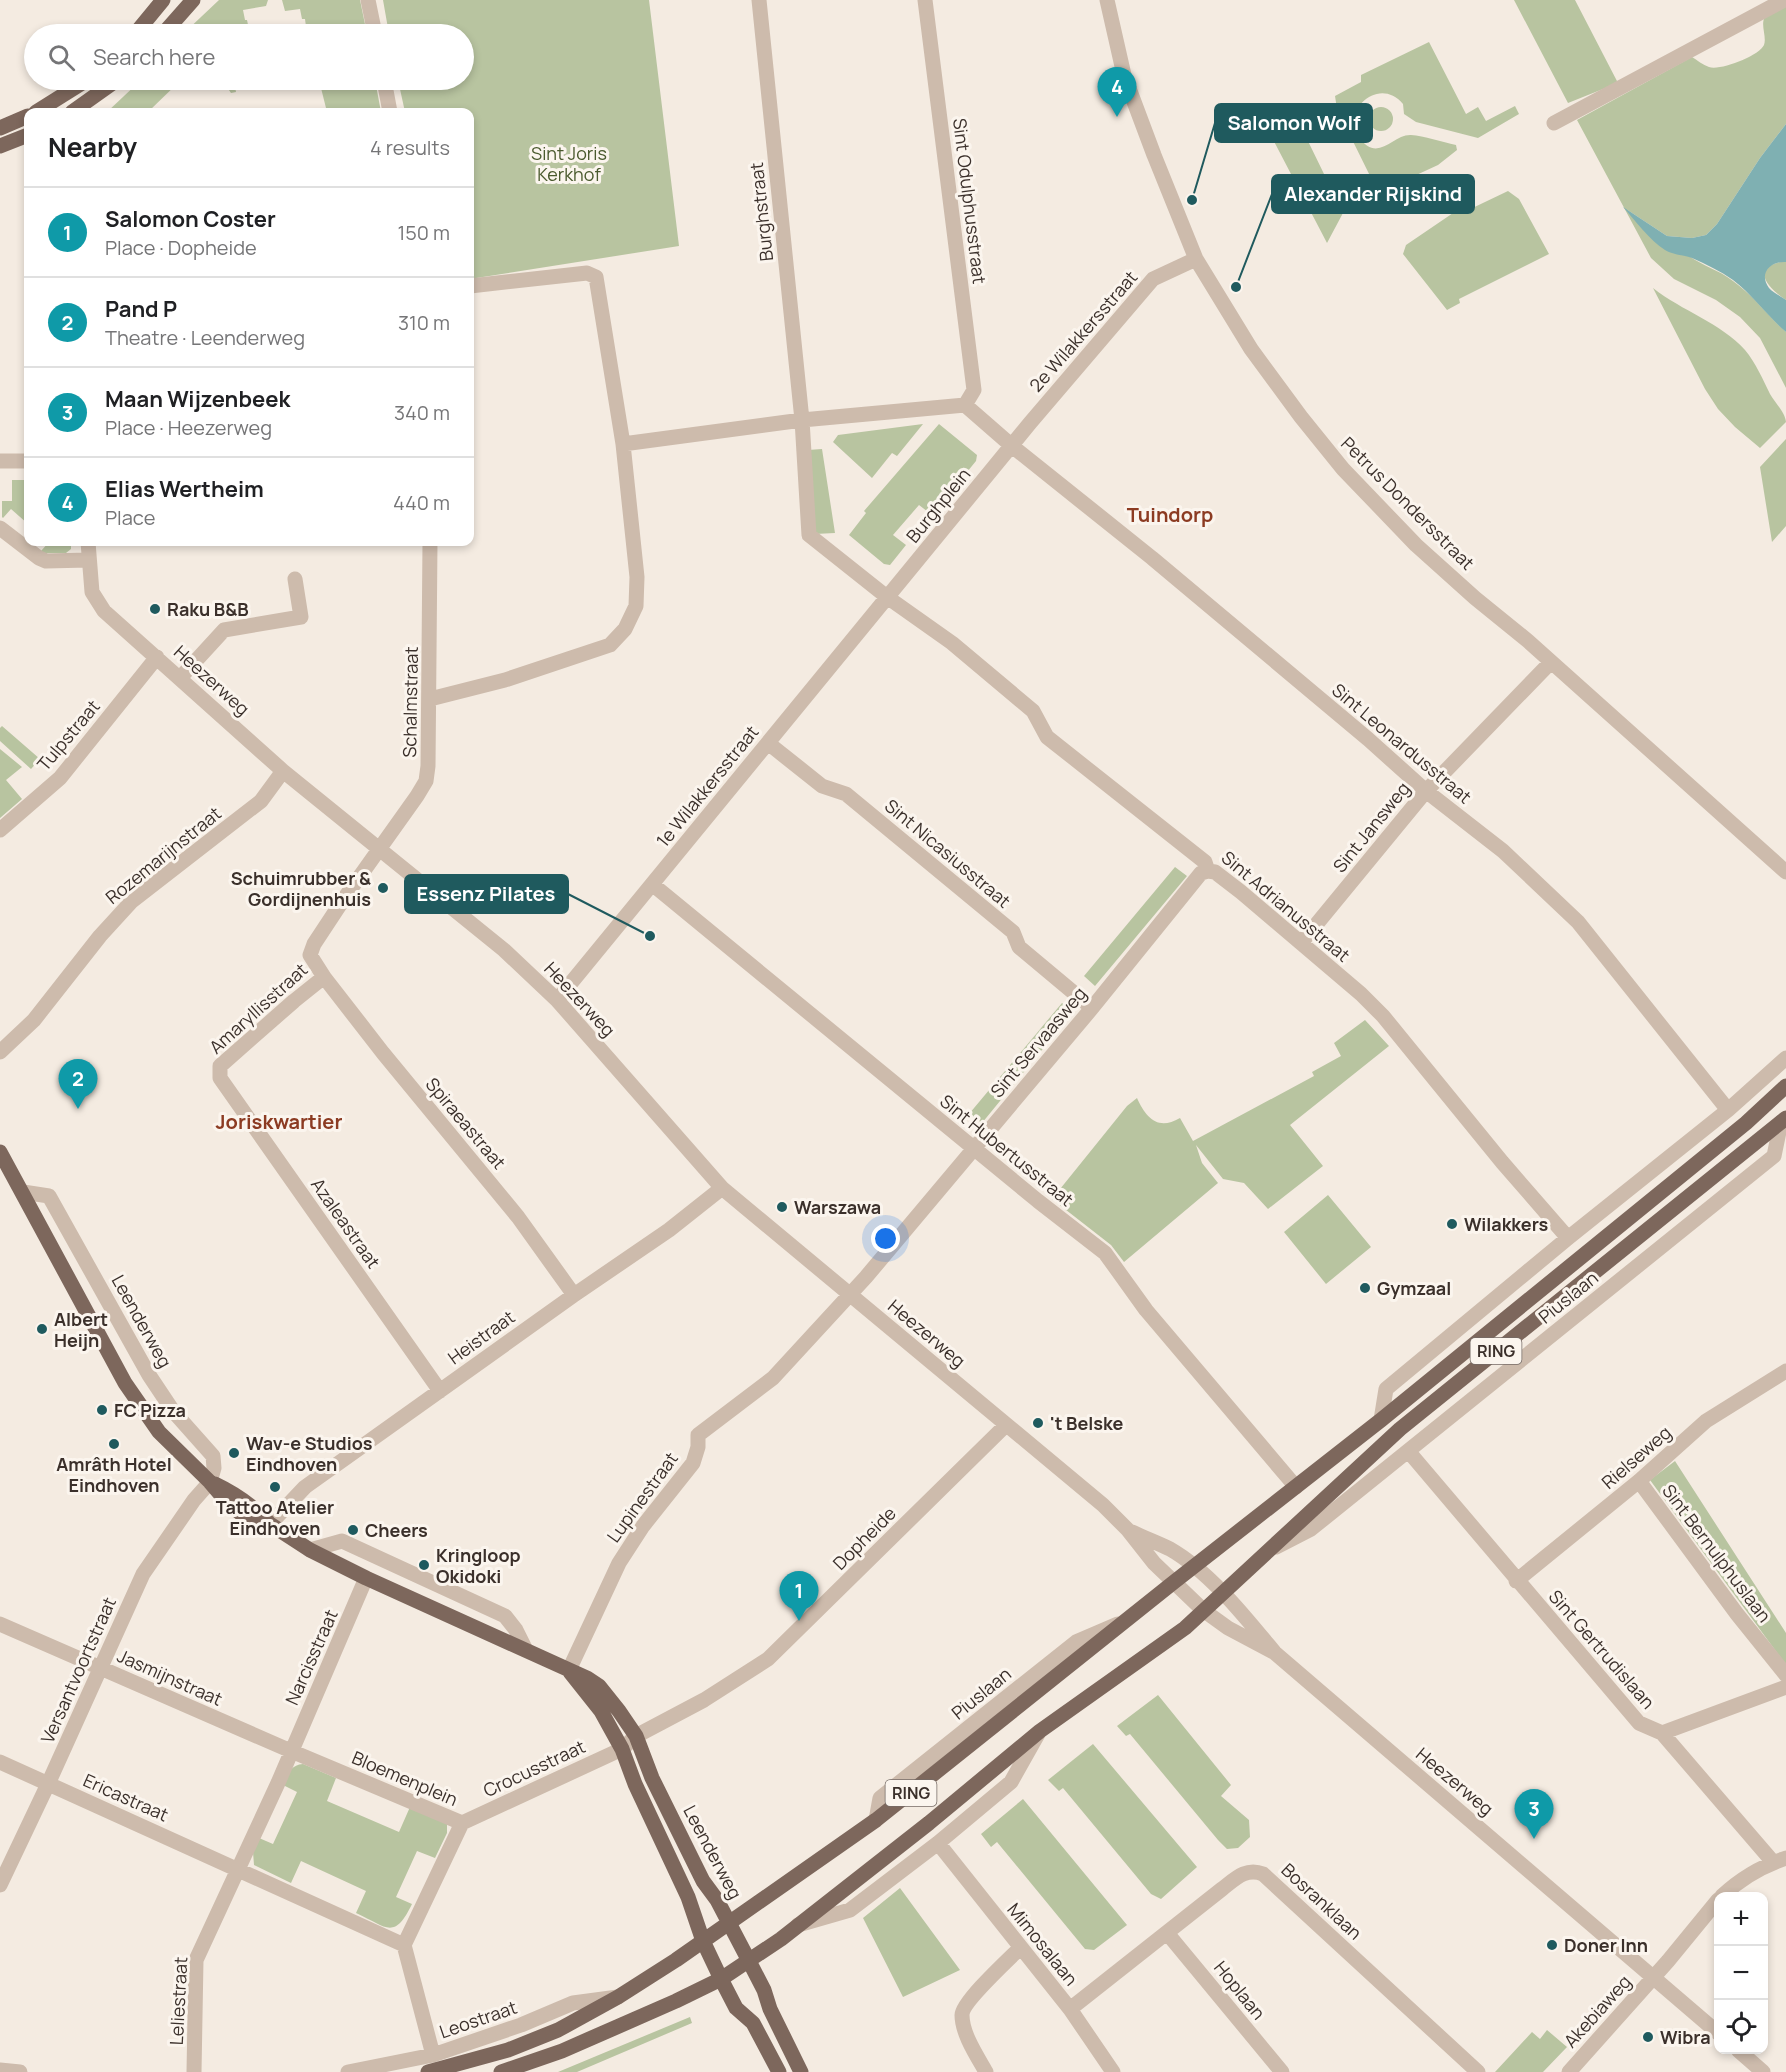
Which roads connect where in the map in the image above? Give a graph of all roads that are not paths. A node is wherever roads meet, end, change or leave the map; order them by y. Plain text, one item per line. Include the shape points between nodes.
1 (164, 0) edge
2 (193, 0) edge
3 (368, 0) edge
4 (759, 0) edge
5 (925, 0) edge
6 (1107, 0) edge
7 (1784, 0) edge
8 (144, 24) edge
9 (172, 24) edge
10 (373, 24) edge
11 (73, 90) edge
12 (103, 90) edge
13 (386, 90) edge
14 (49, 108) edge
15 (78, 108) edge
16 (389, 108) edge
17 (24, 118) edge
18 (1554, 123) dead end
19 (0, 128) edge
20 (24, 137) edge
21 (0, 146) edge
22 (1196, 259) junction
23 (474, 286) edge
24 (965, 405) junction
25 (802, 420) junction
26 (624, 444) junction
27 (1012, 446) junction
28 (0, 461) edge
29 (24, 461) edge
30 (0, 528) edge
31 (88, 546) edge
32 (430, 546) edge
33 (88, 560) junction
34 (296, 579) dead end
35 (887, 597) junction
36 (157, 657) junction
37 (1551, 662) junction
38 (180, 678) junction
39 (430, 699) junction
40 (768, 742) junction
41 (283, 771) junction
42 (1426, 791) junction
43 (0, 830) edge
44 (379, 848) junction
45 (1208, 872) junction
46 (1786, 872) edge
47 (652, 884) junction
48 (1301, 943) junction
49 (324, 977) junction
50 (557, 1000) junction
51 (1092, 1008) junction
52 (0, 1053) edge
53 (1786, 1058) edge
54 (220, 1078) joint
55 (1786, 1086) edge
56 (1728, 1110) junction
57 (1784, 1120) edge
58 (974, 1149) junction
59 (1, 1155) edge
60 (722, 1188) junction
61 (23, 1192) junction
62 (1568, 1238) junction
63 (574, 1294) junction
64 (850, 1294) junction
65 (1786, 1371) edge
66 (440, 1391) junction
67 (1381, 1420) junction
68 (1006, 1425) junction
69 (1409, 1452) junction
70 (1639, 1481) junction
71 (210, 1482) junction
72 (1296, 1487) junction
73 (270, 1524) junction
74 (1128, 1530) junction
75 (310, 1550) junction
76 (1269, 1550) junction
77 (1194, 1566) junction
78 (366, 1578) junction
79 (1516, 1581) junction
80 (1174, 1582) junction
81 (1222, 1593) junction
82 (1203, 1610) junction
83 (0, 1624) edge
84 (526, 1650) junction
85 (1275, 1653) junction
86 (100, 1667) junction
87 (569, 1670) junction
88 (1786, 1675) edge
89 (1786, 1688) edge
90 (1040, 1731) junction
91 (1662, 1733) junction
92 (636, 1736) junction
93 (622, 1749) junction
94 (291, 1751) junction
95 (0, 1762) edge
96 (48, 1784) junction
97 (462, 1823) junction
98 (938, 1843) junction
99 (1780, 1860) edge
100 (236, 1868) junction
101 (0, 1885) edge
102 (1727, 1892) edge
103 (1714, 1906) edge
104 (729, 1923) junction
105 (798, 1925) junction
106 (1167, 1933) junction
107 (703, 1941) junction
108 (404, 1945) junction
109 (1020, 1948) junction
110 (750, 1961) junction
111 (1654, 1977) junction
112 (721, 1979) junction
113 (618, 1997) junction
114 (1070, 2009) junction
115 (1714, 2029) edge
116 (1743, 2054) edge
117 (433, 2055) junction
118 (0, 2070) edge
119 (20, 2072) edge
120 (195, 2072) edge
121 (348, 2072) edge
122 (428, 2072) edge
123 (501, 2072) edge
124 (779, 2072) edge
125 (801, 2072) edge
126 (986, 2072) edge
127 (1113, 2072) edge
128 (1282, 2072) edge
129 (1478, 2072) edge
130 (1569, 2072) edge
131 (1763, 2072) edge

1 - 8 main road
2 - 9 main road
3 - 10 street
4 - 25 street, Burghstraat
5 - 24 street, Sint Odulphusstraat via 974,390
6 - 22 street, Petrus Dondersstraat via 1124,75
7 - 18 street
11 - 14 main road
12 - 15 main road
13 - 16 street
17 - 19 main road
20 - 21 main road
22 - 27 street, 2e Wilakkersstraat via 1153,279
22 - 37 street, Petrus Dondersstraat via 1251,349 1343,469 1416,545
23 - 26 street via 587,273 596,277
24 - 25 street
24 - 27 street
25 - 26 street
25 - 35 street via 809,535
26 - 39 street via 637,577 636,606 626,629 610,645 505,680
27 - 35 street, Burghplein
27 - 42 street, Sint Leonardusstraat via 1161,565
28 - 29 street
30 - 33 street via 46,561
31 - 33 street, Heezerweg
32 - 39 street, Schalmstraat
33 - 36 street, Heezerweg via 96,601
34 - 38 street via 301,617 224,630
35 - 40 street, 1e Wilakkersstraat
35 - 45 street, Sint Adrianusstraat via 952,643 1033,711 1047,737 1205,862
36 - 38 street, Heezerweg
36 - 43 street, Tulpstraat via 60,778
37 - 42 street, Sint Jansweg
37 - 46 street, Petrus Dondersstraat
38 - 41 street, Heezerweg
39 - 44 street, Schalmstraat via 426,781
40 - 47 street, 1e Wilakkersstraat
40 - 51 street, Sint Nicasiusstraat via 822,786 846,794 1013,932 1019,947
41 - 44 street, Heezerweg
41 - 52 street, Rozemarijnstraat via 261,801 132,901 34,1020
42 - 48 street, Sint Jansweg
42 - 56 street, Sint Leonardusstraat via 1503,851 1578,922
44 - 49 street, Amaryllisstraat via 314,944 310,955
44 - 50 street, Heezerweg via 504,950
45 - 48 street, Sint Adrianusstraat via 1215,872
45 - 51 street, Sint Servaasweg via 1201,873
47 - 50 street, 1e Wilakkersstraat
47 - 58 street, Sint Hubertusstraat
48 - 62 street, Sint Adrianusstraat via 1383,1016
49 - 54 street, Amaryllisstraat via 220,1066
49 - 63 street, Spiraeastraat via 519,1217
50 - 60 street, Heezerweg
51 - 58 street, Sint Servaasweg
53 - 56 street
54 - 66 street, Azaleastraat
55 - 67 main road, Piuslaan / RING via 1746,1123
56 - 62 street
57 - 69 street, Piuslaan via 1774,1156
57 - 76 main road, Piuslaan / RING via 1400,1429
58 - 64 street, Sint Servaasweg
58 - 72 street, Sint Hubertusstraat via 1105,1252 1146,1310
59 - 61 main road, Leenderweg
60 - 63 street, Heistraat via 669,1230
60 - 64 street, Heezerweg
61 - 71 main road, Leenderweg via 125,1383 159,1432
61 - 71 street, Leenderweg via 49,1196 149,1375 172,1411 213,1456
62 - 67 street via 1386,1389
63 - 66 street, Heistraat
64 - 68 street, Heezerweg
64 - 87 street, Lupinestraat via 773,1378 698,1435 693,1463 619,1563
65 - 70 street, Rielseweg via 1706,1421
66 - 73 street, Heistraat via 305,1486
67 - 72 main road, Piuslaan / RING
68 - 74 street, Heezerweg
68 - 92 street, Dopheide via 768,1659 704,1700
69 - 76 street, Piuslaan via 1311,1529
69 - 79 street, Sint Gertrudislaan
70 - 79 street, Rielseweg
70 - 88 street, Sint Bernulphuslaan
71 - 73 main road, Leenderweg via 245,1517
71 - 86 street, Versantvoortstraat via 143,1574
72 - 77 main road, Piuslaan / RING
73 - 75 main road, Leenderweg
74 - 77 street, Heezerweg via 1170,1549
74 - 80 street, Heezerweg
75 - 78 main road, Leenderweg
75 - 84 street via 342,1541 505,1616
76 - 81 main road, Piuslaan / RING
77 - 80 main road, Piuslaan / RING
77 - 81 street, Heezerweg
78 - 84 main road, Leenderweg
78 - 94 street, Narcisstraat
79 - 91 street, Sint Gertrudislaan via 1639,1724
80 - 82 street, Heezerweg
80 - 104 main road, Piuslaan / RING via 876,1820
81 - 82 main road, Piuslaan / RING
81 - 85 street, Heezerweg
82 - 85 street, Heezerweg
82 - 90 main road, Piuslaan / RING via 1185,1628
83 - 86 street, Jasmijnstraat
84 - 87 main road, Leenderweg
85 - 111 street, Heezerweg
86 - 94 street, Jasmijnstraat
86 - 96 street, Versantvoortstraat
87 - 92 main road, Leenderweg via 599,1686
87 - 93 main road, Leenderweg via 601,1711
89 - 91 street
90 - 98 street, Piuslaan via 1011,1782
90 - 105 main road, Piuslaan / RING
91 - 99 street, Sint Gertrudislaan
92 - 93 street, Dopheide
92 - 104 main road, Leenderweg via 652,1778 703,1881
93 - 97 street, Crocusstraat
93 - 107 main road, Leenderweg via 688,1897
94 - 97 street, Bloemenplein
94 - 100 street
95 - 96 street, Ericastraat
96 - 100 street, Ericastraat
96 - 101 street, Versantvoortstraat
97 - 108 street, Bloemenplein
98 - 105 street, Piuslaan via 850,1910
98 - 109 street, Mimosalaan
99 - 102 street
100 - 108 street
100 - 120 street, Leliestraat via 195,1960
103 - 111 street, Akebiaweg
104 - 107 main road, Leostraat / RING
104 - 110 main road, Leenderweg
105 - 110 main road, Piuslaan / RING
106 - 114 street, Bosranklaan
106 - 128 street, Hoplaan
106 - 129 street, Bosranklaan via 1243,1874 1255,1870
107 - 112 main road, Leenderweg
107 - 113 main road, Leostraat / RING
108 - 117 street
109 - 114 street, Mimosalaan
109 - 126 street via 962,2012 963,2024
110 - 112 main road, RING
110 - 125 main road, Leenderweg
111 - 115 street, Heezerweg
111 - 130 street, Akebiaweg
112 - 123 main road, RING via 562,2051
112 - 124 main road, Leenderweg via 736,2008 753,2024
113 - 117 street, Leostraat via 573,2003
113 - 122 main road, Leostraat / RING via 558,2030 508,2050
114 - 127 street, Mimosalaan
116 - 131 street
117 - 121 street, Leostraat
118 - 119 street

